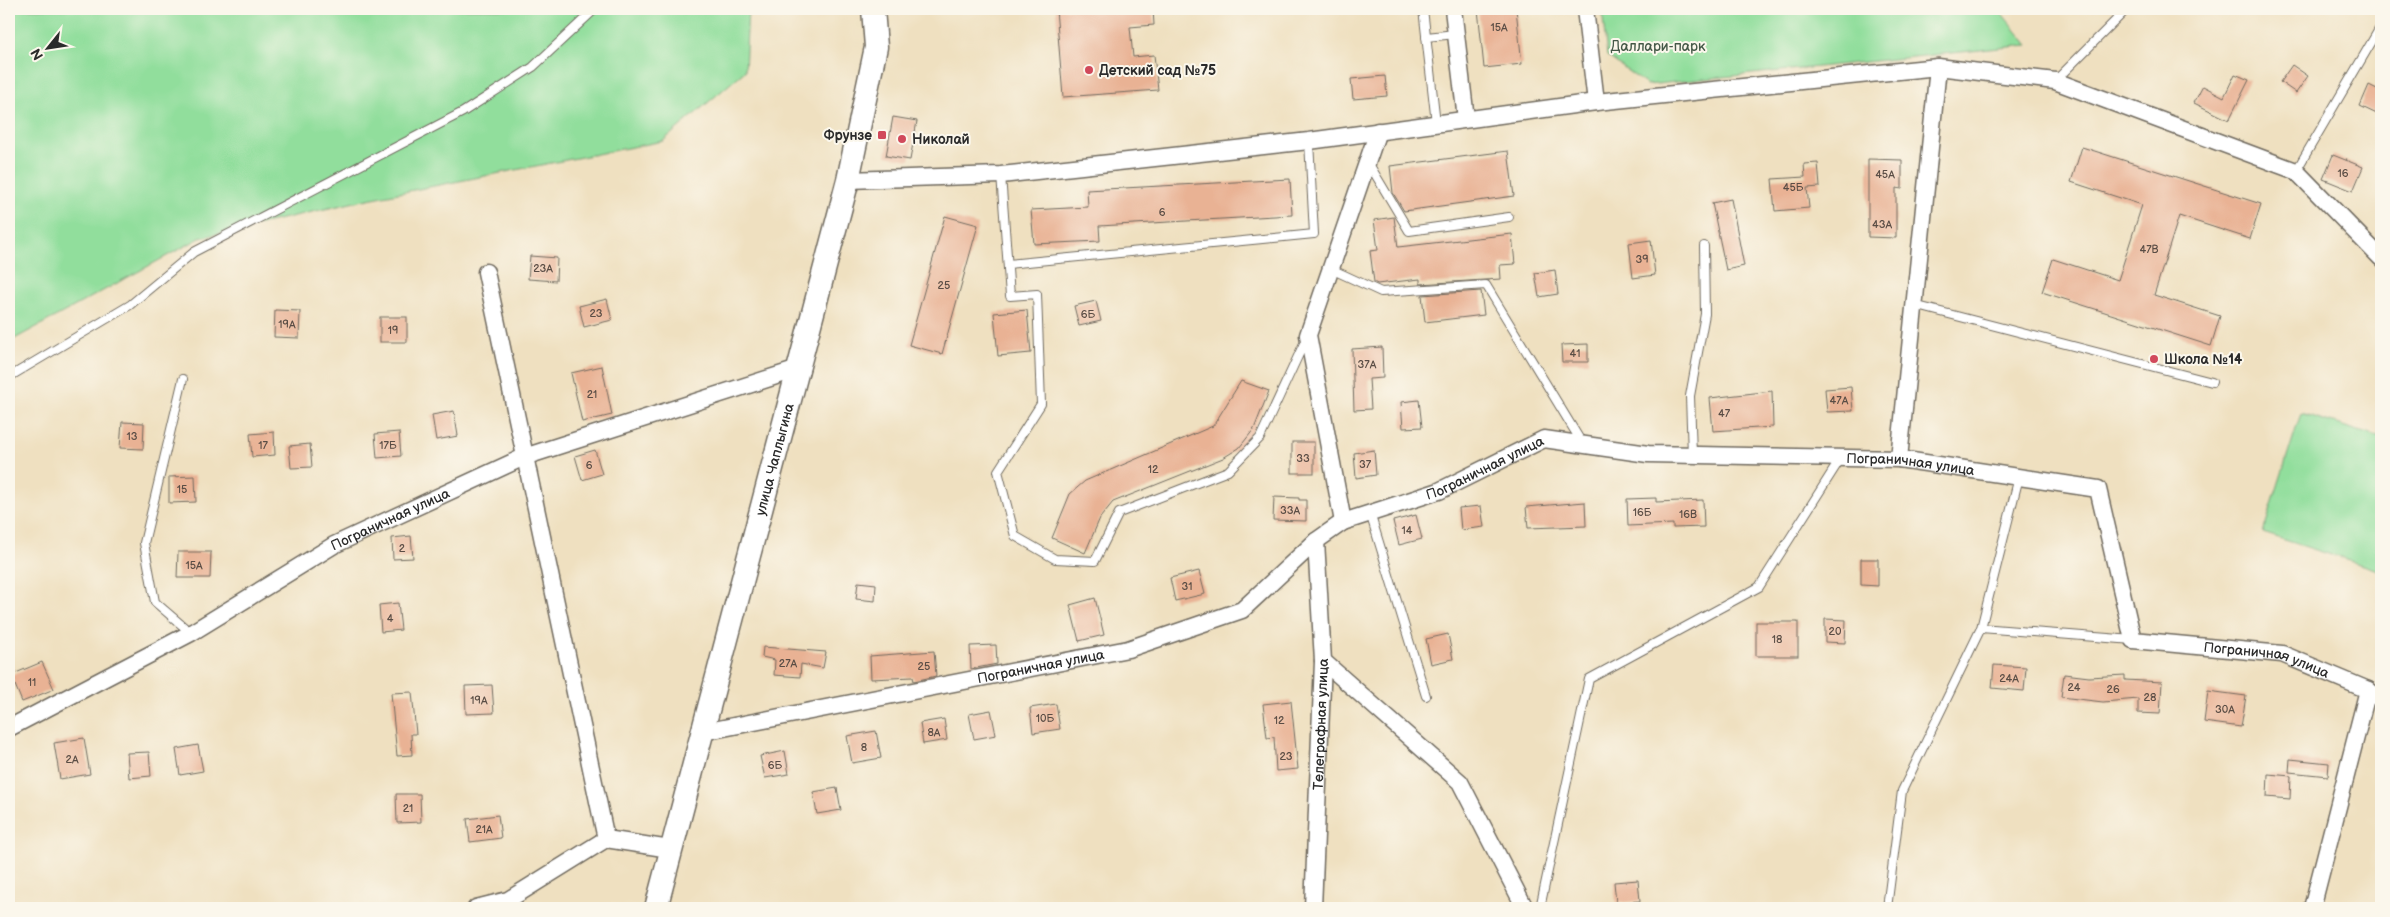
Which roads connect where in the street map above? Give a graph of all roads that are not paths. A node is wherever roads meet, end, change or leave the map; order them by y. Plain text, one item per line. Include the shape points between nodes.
1 (595, 9) edge
2 (873, 9) edge
3 (1423, 9) edge
4 (1453, 9) edge
5 (1585, 9) edge
6 (2128, 9) edge
7 (2381, 26) edge
8 (1456, 34) junction
9 (1426, 37) junction
10 (1938, 67) junction
11 (2055, 81) junction
12 (1596, 102) junction
13 (1466, 119) junction
14 (1436, 123) junction
15 (1378, 132) junction
16 (1309, 141) junction
17 (1368, 162) junction
18 (2296, 171) junction
19 (1002, 175) junction
20 (848, 180) junction
21 (1509, 217) dead end
22 (1704, 246) dead end
23 (2381, 258) edge
24 (1008, 264) junction
25 (1331, 269) junction
26 (486, 272) dead end
27 (1913, 305) junction
28 (1308, 335) junction
29 (798, 369) junction
30 (9, 377) edge
31 (184, 379) dead end
32 (2212, 382) dead end
33 (1583, 445) junction
34 (1692, 455) junction
35 (524, 458) junction
36 (1841, 458) junction
37 (1899, 459) junction
38 (2019, 477) junction
39 (1370, 513) junction
40 (1343, 522) junction
41 (1316, 541) junction
42 (1981, 628) junction
43 (192, 633) junction
44 (2133, 640) junction
45 (1323, 662) junction
46 (2368, 690) junction
47 (1426, 696) dead end
48 (2381, 700) edge
49 (9, 728) edge
50 (702, 732) junction
51 (606, 839) junction
52 (670, 849) junction
53 (476, 908) edge
54 (656, 908) edge
55 (1313, 908) edge
56 (1525, 908) edge
57 (1540, 908) edge
58 (1887, 908) edge
59 (2312, 908) edge

1 - 30 lane via 533,67 463,112 194,252 130,305
2 - 20 main road, улица Чаплыгина via 876,47
3 - 9 lane
4 - 8 street
5 - 12 street
6 - 11 lane
7 - 18 lane
8 - 9 lane
8 - 13 street
9 - 14 lane
10 - 11 street
10 - 12 street
10 - 27 street
11 - 18 street
12 - 13 street
13 - 14 street
14 - 15 street
15 - 16 street
15 - 17 street
16 - 19 street
16 - 24 lane via 1314,234
17 - 21 lane via 1409,231
17 - 25 street
18 - 23 street
19 - 20 street
19 - 24 lane
20 - 29 main road, улица Чаплыгина
22 - 34 lane via 1704,314 1690,396
24 - 28 lane via 1010,296 1037,294 1041,404 998,471 1014,536 1055,559 1095,560 1119,513 1228,471 1260,438
25 - 28 street
25 - 33 lane via 1381,292 1486,285
26 - 35 street
27 - 32 lane
27 - 37 street
28 - 40 street
29 - 35 street, Пограничная улица
29 - 50 main road, улица Чаплыгина
31 - 43 lane via 144,543 156,602
33 - 34 street, Пограничная улица via 1648,454
33 - 39 street, Пограничная улица via 1544,439 1439,491
34 - 36 street, Пограничная улица
35 - 43 street, Пограничная улица via 334,545
35 - 51 street
36 - 37 street, Пограничная улица
36 - 57 lane via 1759,587 1590,679
37 - 38 street, Пограничная улица
38 - 42 lane
38 - 44 street, Пограничная улица via 2098,489
39 - 40 street, Пограничная улица
39 - 47 lane
40 - 41 street, Пограничная улица
41 - 45 street, Телеграфная улица
41 - 50 street, Пограничная улица via 1242,610 1128,649
42 - 44 lane
42 - 58 lane via 1902,791
43 - 49 street, Пограничная улица
44 - 46 street, Пограничная улица via 2282,654
45 - 55 street, Телеграфная улица
45 - 56 street via 1460,782
46 - 48 street, Пограничная улица
46 - 59 street
50 - 52 main road, улица Чаплыгина
51 - 52 street
51 - 53 street via 508,900
52 - 54 main road, улица Чаплыгина

